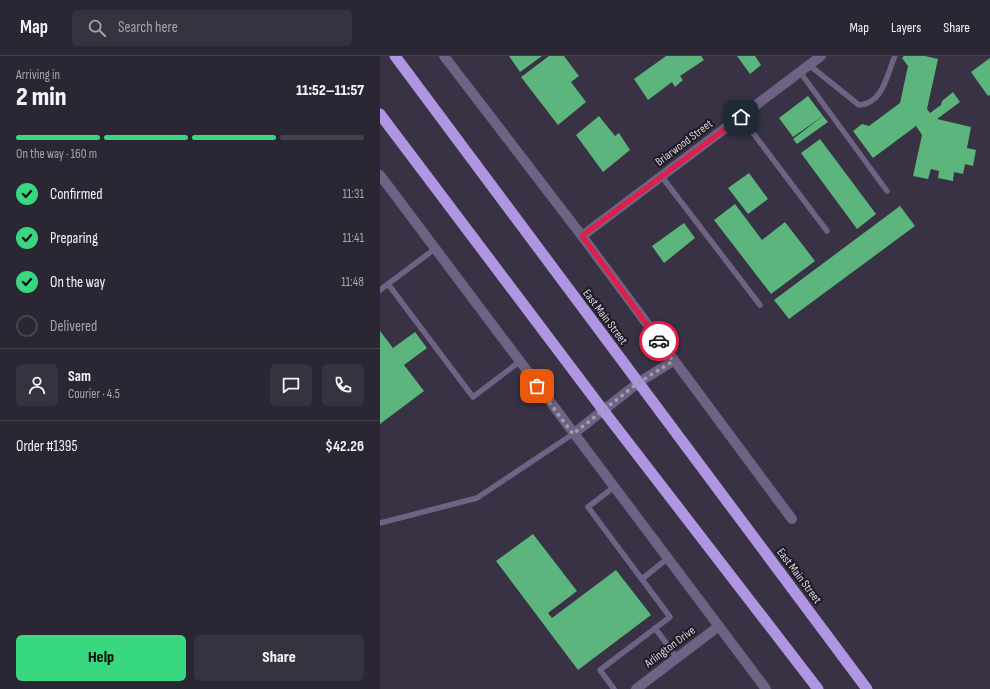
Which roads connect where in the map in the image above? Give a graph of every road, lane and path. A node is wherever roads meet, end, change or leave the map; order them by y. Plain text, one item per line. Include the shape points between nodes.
1 (395, 56) edge
2 (444, 56) edge
3 (821, 56) edge
4 (895, 56) edge
5 (809, 65) junction
6 (800, 72) junction
7 (380, 114) edge
8 (741, 117) junction
9 (380, 175) edge
10 (662, 177) junction
11 (887, 191) dead end
12 (827, 231) dead end
13 (582, 236) junction
14 (436, 248) junction
15 (388, 284) junction
16 (380, 290) edge
17 (760, 305) dead end
18 (673, 361) junction
19 (520, 362) junction
20 (638, 383) junction
21 (604, 410) junction
22 (573, 434) junction
23 (614, 487) junction
24 (792, 519) dead end
25 (380, 523) edge
26 (668, 558) junction
27 (642, 579) junction
28 (719, 626) junction
29 (655, 628) junction
30 (677, 658) junction
31 (614, 689) edge
32 (636, 689) edge
33 (766, 689) edge
34 (818, 689) edge
35 (867, 689) edge

1 - 20 highway, East Main Street
2 - 13 street
3 - 5 street, Briarwood Street
4 - 5 lane via 878,97 867,104 859,105
5 - 6 street, Briarwood Street
6 - 8 street, Briarwood Street
6 - 11 lane
7 - 21 highway
8 - 10 street, Briarwood Street
8 - 12 lane
9 - 14 street
10 - 13 street, Briarwood Street
10 - 17 lane
13 - 18 street
14 - 15 lane
14 - 19 street
15 - 16 lane
15 - 19 lane via 474,397
18 - 20 street
18 - 24 street
19 - 22 street
20 - 21 street
20 - 35 highway, East Main Street
21 - 22 street
21 - 34 highway
22 - 23 street
22 - 25 lane via 477,498
23 - 26 street
23 - 27 lane via 588,507
26 - 27 lane
26 - 28 street
27 - 29 lane via 670,617
28 - 30 street, Arlington Drive
28 - 33 street
29 - 30 lane
29 - 31 lane via 600,670
30 - 32 street, Arlington Drive

